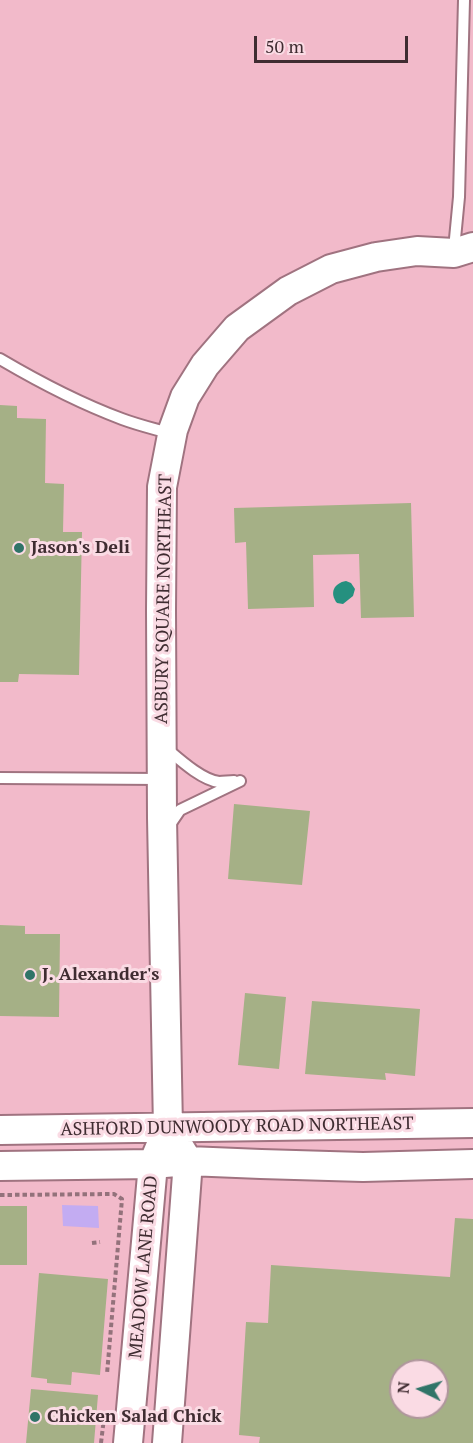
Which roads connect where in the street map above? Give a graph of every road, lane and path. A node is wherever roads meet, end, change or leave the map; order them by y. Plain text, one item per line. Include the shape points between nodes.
1 (464, 0) edge
2 (467, 254) edge
3 (0, 359) edge
4 (172, 434) junction
5 (162, 745) junction
6 (0, 778) edge
7 (162, 779) junction
8 (163, 836) junction
9 (473, 1123) edge
10 (168, 1128) junction
11 (0, 1130) edge
12 (188, 1161) junction
13 (153, 1164) junction
14 (473, 1164) edge
15 (0, 1166) edge
16 (0, 1195) edge
17 (100, 1242) dead end
18 (92, 1243) dead end
19 (107, 1380) dead end
20 (104, 1412) dead end
21 (101, 1443) edge
22 (128, 1443) edge
23 (167, 1443) edge

1 - 2 lane via 459,197
2 - 4 street, ASBURY SQUARE NORTHEAST via 417,251 376,257 331,269 288,291 237,328 205,364 186,397
3 - 4 lane via 95,408
4 - 5 street, ASBURY SQUARE NORTHEAST via 162,487
5 - 7 street, ASBURY SQUARE NORTHEAST
5 - 8 lane via 206,777 218,782 240,781 180,810
6 - 7 lane
7 - 8 street, ASBURY SQUARE NORTHEAST
8 - 10 street, ASBURY SQUARE NORTHEAST
9 - 10 street, ASHFORD DUNWOODY ROAD NORTHEAST
10 - 11 street, ASHFORD DUNWOODY ROAD NORTHEAST
10 - 12 street
10 - 13 street, MEADOW LANE ROAD
12 - 13 street, ASHFORD DUNWOODY ROAD NORTHEAST
12 - 14 street, ASHFORD DUNWOODY ROAD NORTHEAST via 363,1167
12 - 23 street, MEADOW LANE ROAD
13 - 15 street, ASHFORD DUNWOODY ROAD NORTHEAST
13 - 22 street, MEADOW LANE ROAD
16 - 19 path via 114,1194 122,1199
17 - 18 path
20 - 21 path

